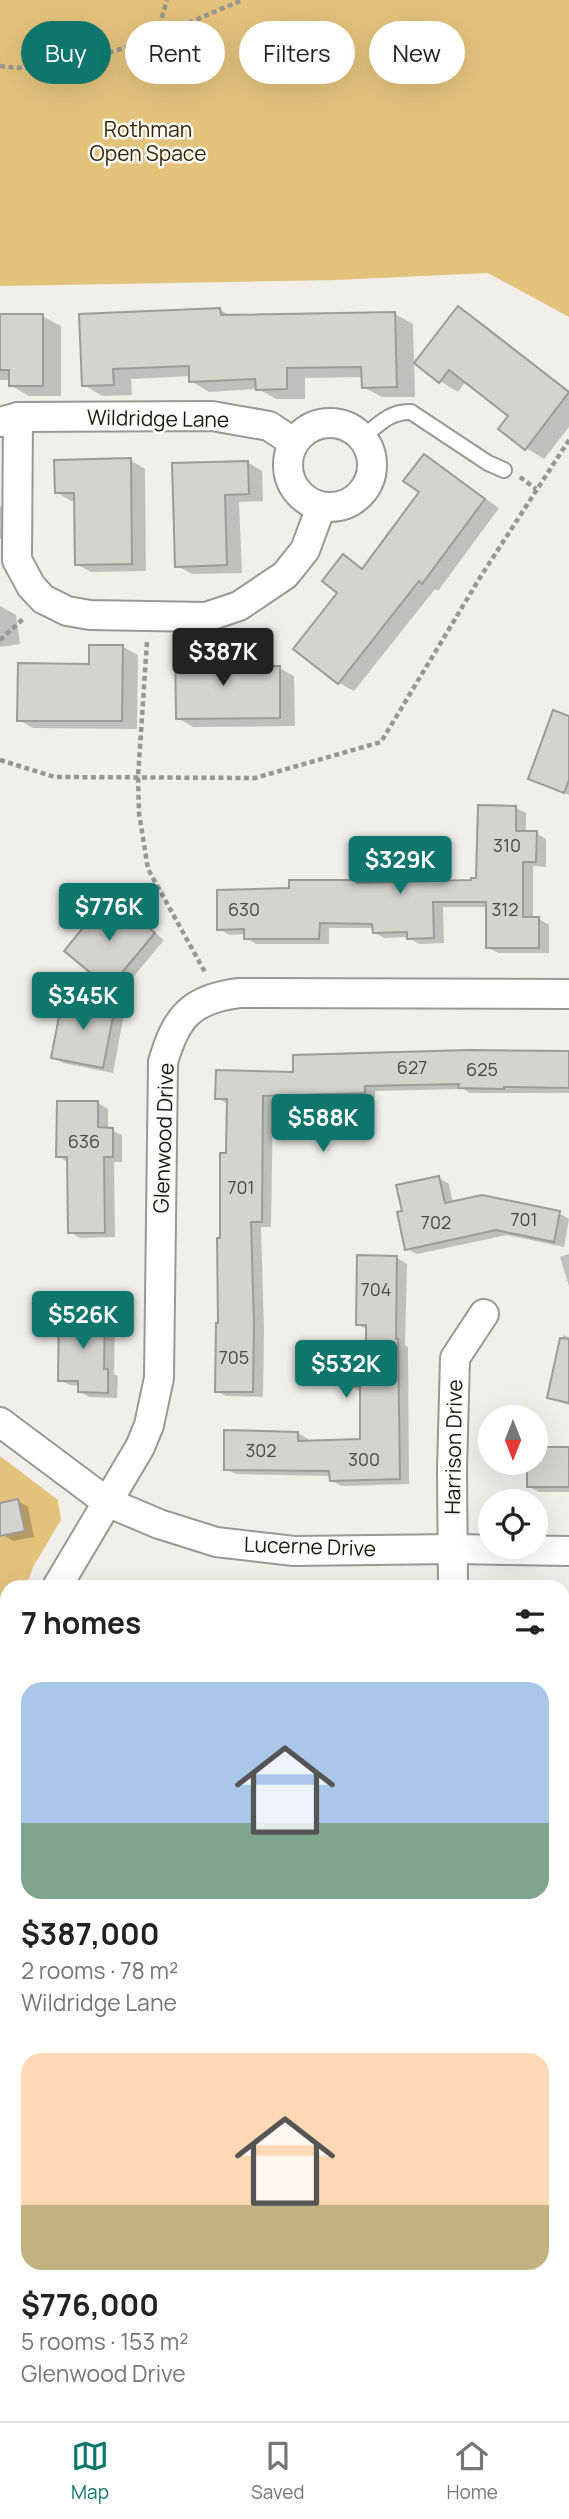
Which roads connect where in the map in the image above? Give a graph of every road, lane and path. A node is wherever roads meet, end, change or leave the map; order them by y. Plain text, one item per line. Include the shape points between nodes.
1 (167, 0) edge
2 (243, 0) edge
3 (160, 21) edge
4 (189, 21) edge
5 (125, 46) edge
6 (0, 66) edge
7 (9, 420) edge
8 (363, 437) junction
9 (569, 440) edge
10 (293, 442) junction
11 (504, 470) dead end
12 (321, 507) junction
13 (43, 599) junction
14 (148, 616) junction
15 (0, 640) edge
16 (0, 760) edge
17 (138, 777) junction
18 (569, 994) edge
19 (219, 996) junction
20 (484, 1314) dead end
21 (0, 1422) edge
22 (107, 1502) junction
23 (453, 1549) junction
24 (569, 1551) edge
25 (61, 1580) edge
26 (453, 1580) edge

1 - 3 path
2 - 4 path
5 - 6 path via 62,64
7 - 10 street, Wildridge Lane via 212,416 269,426
7 - 13 street, Wildridge Lane via 17,560
8 - 10 street via 348,426 328,421 308,427
8 - 11 lane via 389,416 411,412
8 - 12 street via 373,458 371,478 360,495 342,506
9 - 17 path via 381,742 254,778
10 - 12 street via 287,461 290,482 302,498
12 - 14 street via 305,551 285,575 239,606 206,617
13 - 14 street via 67,611 90,615
13 - 15 path
14 - 17 path
16 - 17 path via 55,777
17 - 19 path via 148,869
18 - 19 street, Glenwood Drive
19 - 22 street, Glenwood Drive via 190,1010 172,1034 163,1062 159,1378 140,1447
20 - 23 street, Harrison Drive via 455,1358
21 - 22 street, Lucerne Drive
22 - 23 street, Lucerne Drive via 216,1542 294,1551
22 - 25 street, Glenwood Drive
23 - 24 street, Lucerne Drive
23 - 26 street, Harrison Drive

